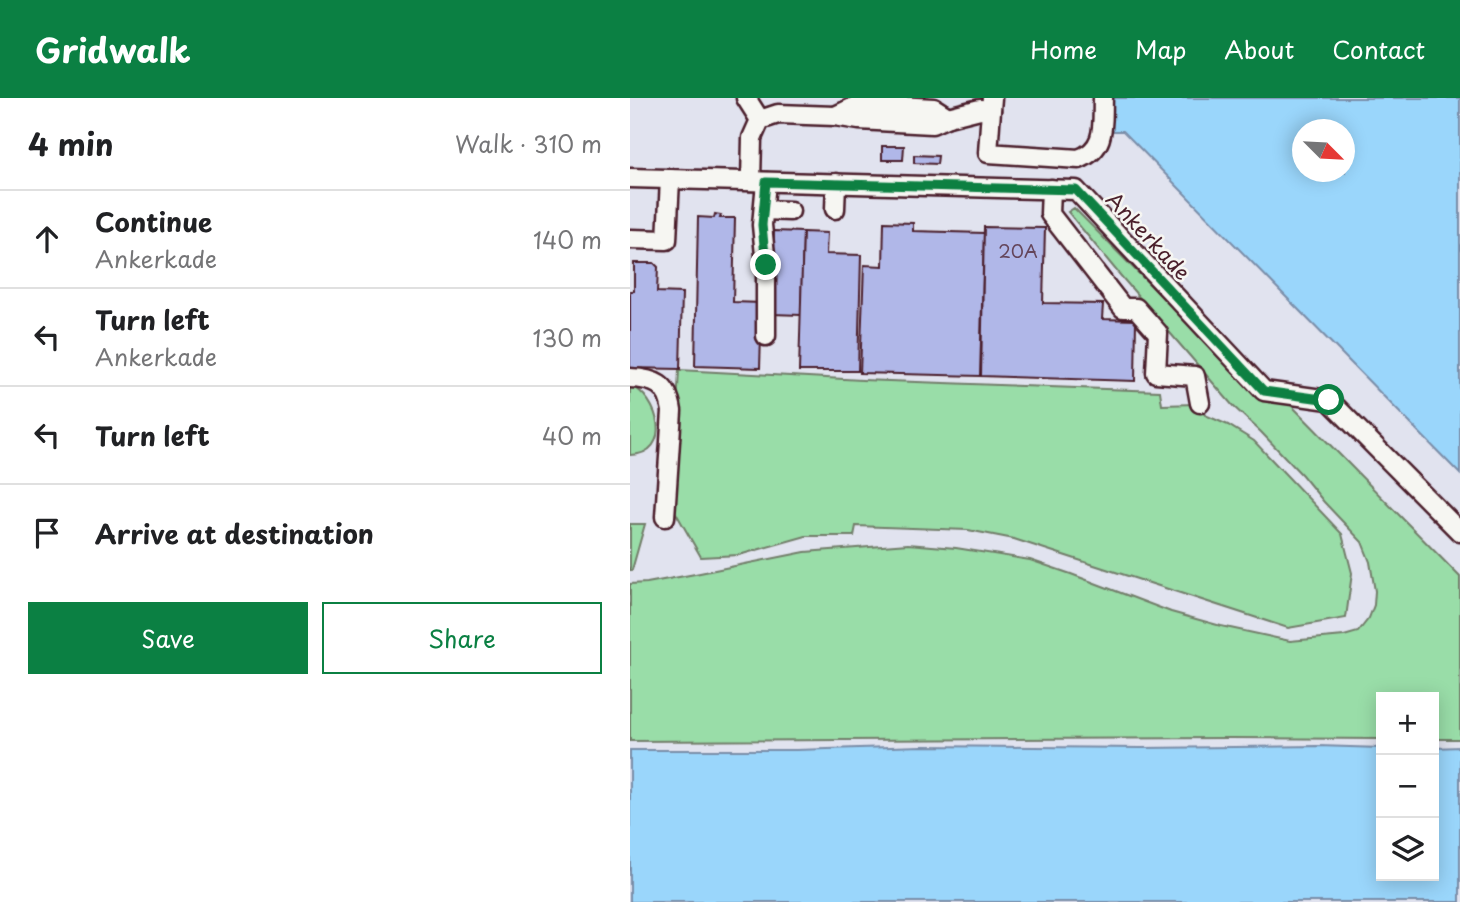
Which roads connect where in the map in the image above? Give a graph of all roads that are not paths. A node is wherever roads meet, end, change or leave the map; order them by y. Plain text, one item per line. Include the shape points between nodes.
1 (746, 98) edge
2 (1103, 98) edge
3 (982, 104) edge
4 (761, 120) junction
5 (630, 178) edge
6 (670, 179) junction
7 (759, 181) junction
8 (836, 183) junction
9 (1051, 189) junction
10 (835, 209) dead end
11 (764, 210) junction
12 (790, 211) dead end
13 (630, 239) edge
14 (766, 336) dead end
15 (630, 378) edge
16 (1200, 403) dead end
17 (665, 517) dead end
18 (1460, 532) edge

1 - 4 street
2 - 3 street via 1100,139 1096,148 1079,159 988,153
3 - 4 street via 948,117 934,108 860,104 835,116 778,114
4 - 7 street via 752,138
5 - 6 street, Ankerkade
6 - 7 street, Ankerkade
6 - 13 street via 667,240
7 - 8 street, Ankerkade
7 - 11 street
8 - 9 street, Ankerkade
8 - 10 street
9 - 16 street via 1049,214 1123,308 1136,308 1158,333 1156,373 1195,376
9 - 18 street, Ankerkade via 1076,190 1264,391 1329,400
11 - 12 street
11 - 14 street
15 - 17 street via 656,382 670,396

